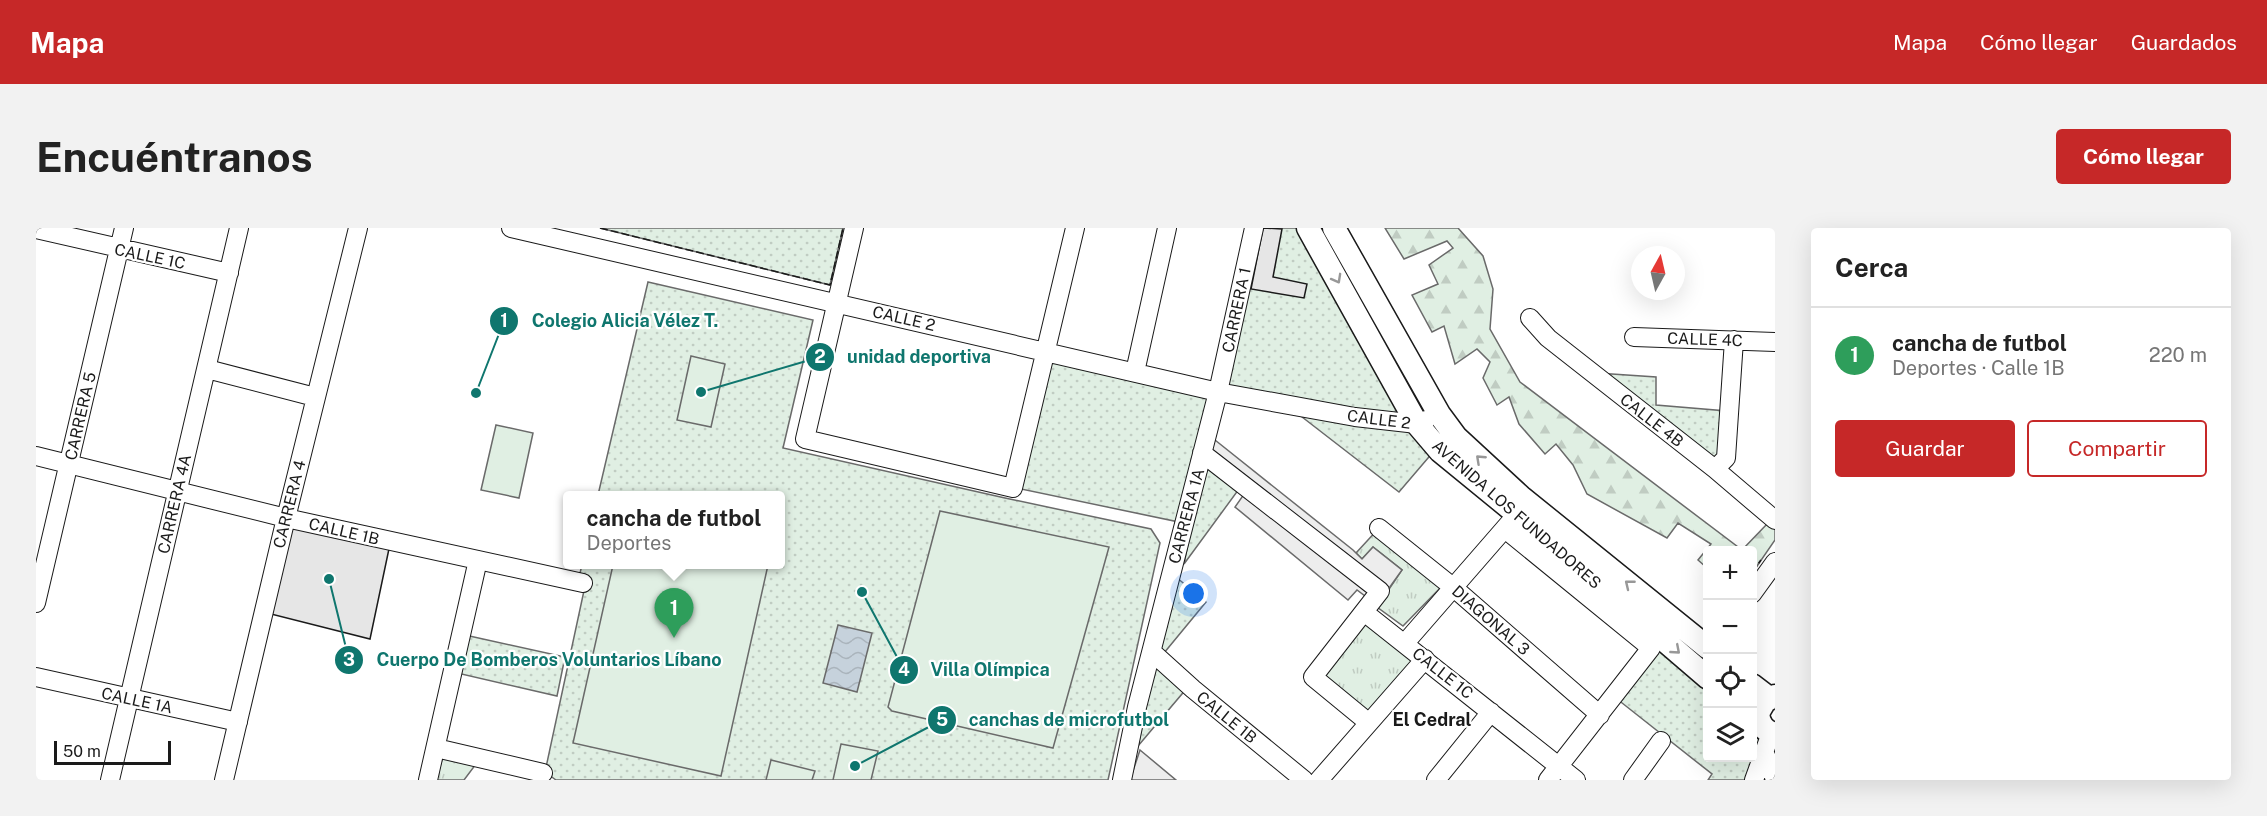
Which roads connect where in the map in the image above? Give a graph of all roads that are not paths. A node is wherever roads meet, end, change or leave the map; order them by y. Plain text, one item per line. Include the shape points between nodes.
1 (124, 228) edge
2 (239, 228) edge
3 (358, 228) edge
4 (511, 228) edge
5 (854, 228) edge
6 (1075, 228) edge
7 (1167, 228) edge
8 (1254, 228) edge
9 (1308, 228) edge
10 (1334, 228) edge
11 (36, 229) edge
12 (119, 249) junction
13 (229, 273) junction
14 (835, 303) junction
15 (1530, 318) dead end
16 (1634, 337) dead end
17 (1734, 340) junction
18 (1775, 342) edge
19 (1046, 351) junction
20 (207, 369) junction
21 (1135, 372) junction
22 (1218, 392) junction
23 (315, 397) junction
24 (1438, 414) junction
25 (1417, 424) junction
26 (1202, 453) junction
27 (36, 456) edge
28 (69, 464) junction
29 (1715, 469) junction
30 (177, 490) junction
31 (286, 518) junction
32 (1775, 520) edge
33 (1511, 521) junction
34 (1379, 528) dead end
35 (478, 560) junction
36 (1775, 562) edge
37 (583, 583) dead end
38 (1757, 587) edge
39 (1454, 588) junction
40 (36, 603) edge
41 (1364, 612) junction
42 (1405, 643) junction
43 (1703, 645) edge
44 (1152, 652) junction
45 (1425, 659) junction
46 (1703, 675) edge
47 (36, 677) edge
48 (1765, 693) edge
49 (128, 699) junction
50 (1491, 712) junction
51 (1600, 715) junction
52 (238, 722) junction
53 (1369, 723) junction
54 (1764, 732) edge
55 (1661, 741) dead end
56 (436, 748) junction
57 (543, 773) dead end
58 (1554, 773) edge
59 (110, 780) edge
60 (224, 780) edge
61 (428, 780) edge
62 (1122, 780) edge
63 (1304, 780) edge
64 (1319, 780) edge
65 (1436, 780) edge
66 (1576, 780) edge
67 (1633, 780) edge
68 (1754, 780) edge
69 (1775, 780) edge

1 - 12 street, CARRERA 5
2 - 13 street, CARRERA 4A
3 - 23 street, CARRERA 4
4 - 14 street, CALLE 2
5 - 14 street
6 - 19 street
7 - 21 street
8 - 22 street, CARRERA 1
9 -> 25 main road, AVENIDA LOS FUNDADORES
10 - 24 main road, AVENIDA LOS FUNDADORES
11 - 12 street, CALLE 1C
12 - 13 street, CALLE 1C
12 - 28 street, CARRERA 5
13 - 20 street, CARRERA 4A
14 - 19 street, CALLE 2
14 - 19 street via 804,439 1013,488
15 - 29 street, CALLE 4B via 1548,338
16 - 17 street, CALLE 4C
17 - 18 street, CALLE 4C
17 - 29 street via 1725,458
19 - 21 street, CALLE 2
20 - 23 street
20 - 30 street, CARRERA 4A
21 - 22 street, CALLE 2
22 - 25 street, CALLE 2
22 - 26 street, CARRERA 1A
23 - 31 street, CARRERA 4
24 - 25 street, CALLE 2
43 -> 24 main road, AVENIDA LOS FUNDADORES via 1521,497 1456,437
25 - 33 main road, AVENIDA LOS FUNDADORES
26 - 41 street via 1380,591
26 - 44 street, CARRERA 1A
27 - 28 street, CALLE 1B
28 - 30 street, CALLE 1B
28 - 40 street, CARRERA 5
29 - 32 street, CALLE 4B
30 - 31 street, CALLE 1B
30 - 49 street, CARRERA 4A
31 - 35 street, CALLE 1B
31 - 52 street, CARRERA 4
33 - 39 street
33 -> 46 main road, AVENIDA LOS FUNDADORES
33 - 51 street via 1652,648
34 - 39 street, DIAGONAL 3
35 - 37 street, CALLE 1B
35 - 56 street
36 - 38 street
39 - 42 street
39 - 51 street, DIAGONAL 3
41 - 42 street, CALLE 1C
41 - 53 street via 1313,677
42 - 45 street, CALLE 1C
44 - 62 street, CARRERA 1A
44 - 63 street, CALLE 1B
45 - 50 street, CALLE 1C
45 - 53 street
47 - 49 street, CALLE 1A
48 - 54 main road via 1760,708
49 - 52 street, CALLE 1A
49 - 59 street, CARRERA 4A
50 - 58 street, CALLE 1C
50 - 65 street
51 - 58 street
52 - 60 street, CARRERA 4
53 - 64 street
54 - 68 street
54 - 69 street
55 - 67 street
56 - 57 street
56 - 61 street
58 - 66 street, CALLE 1C

